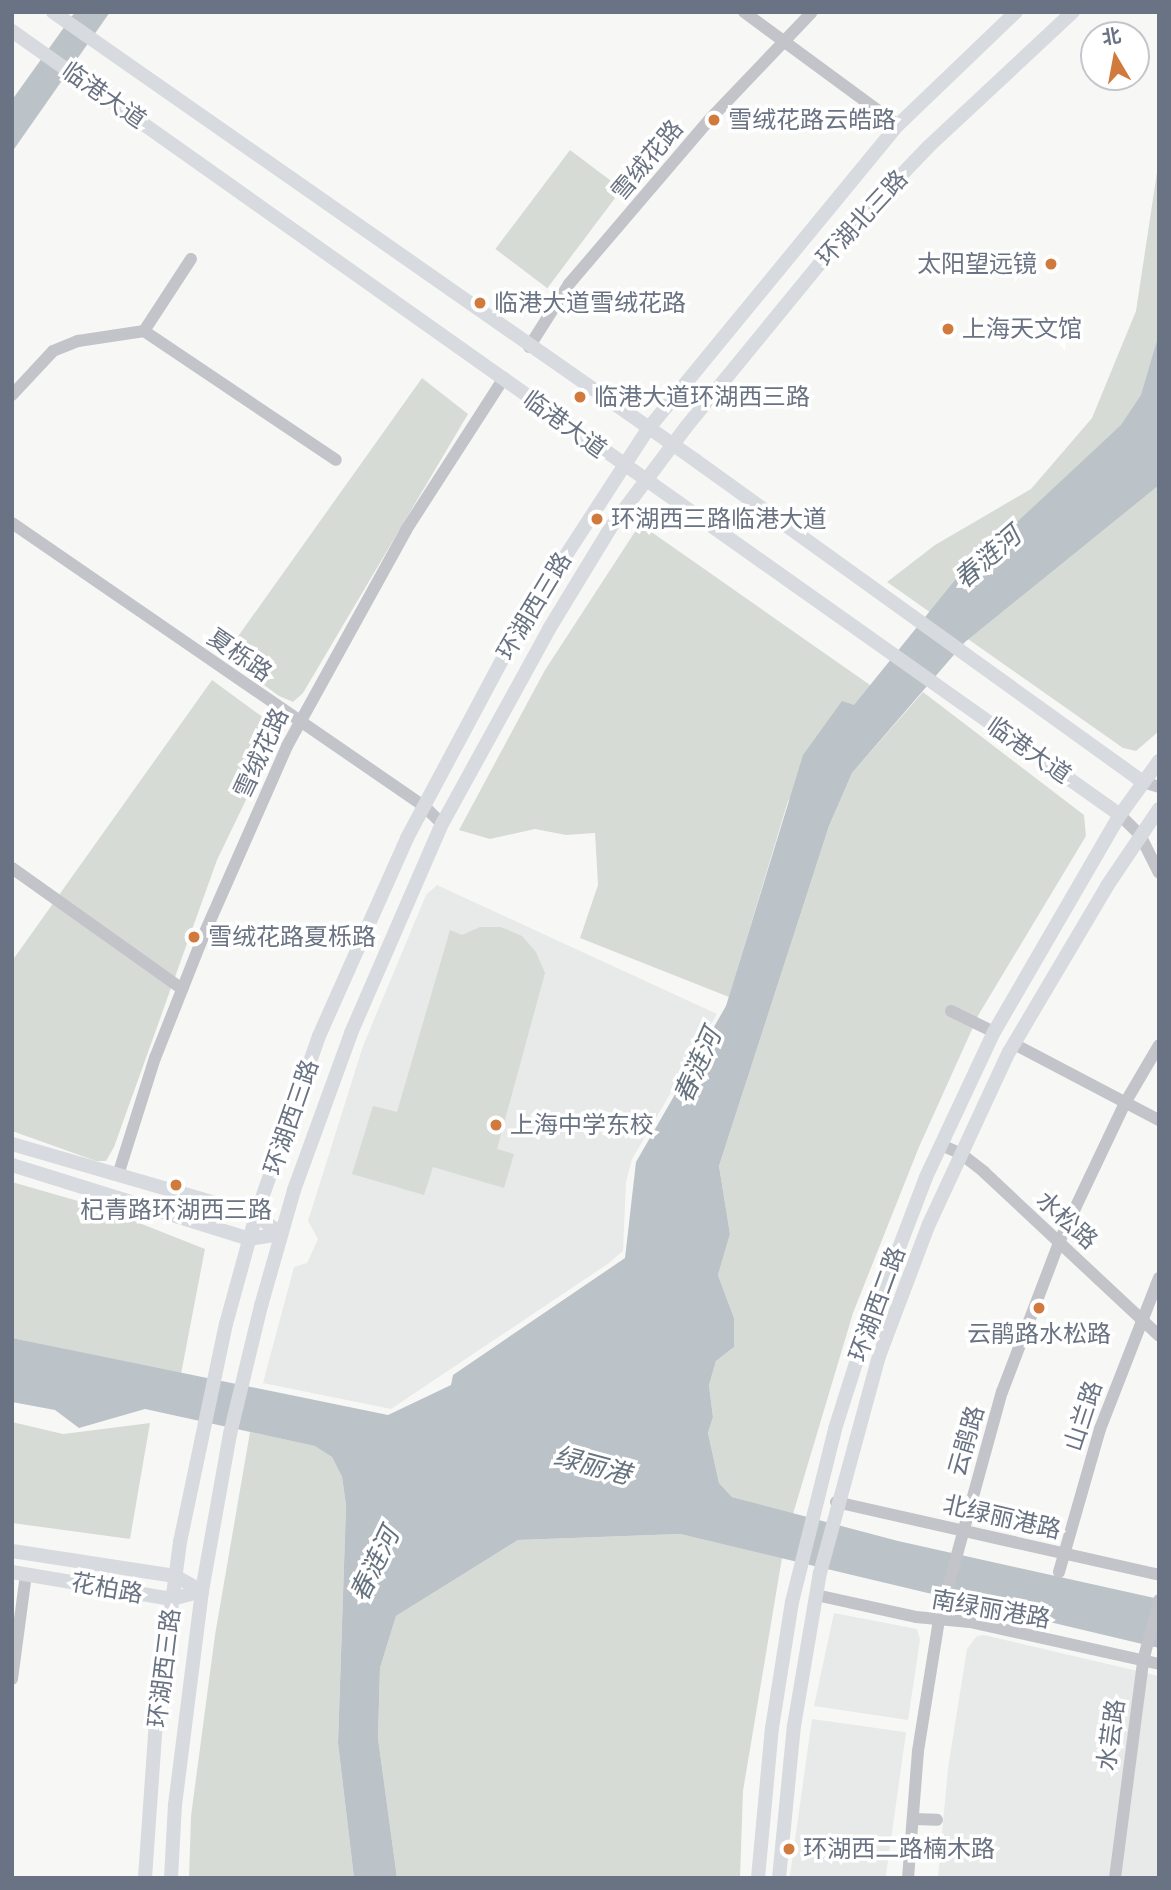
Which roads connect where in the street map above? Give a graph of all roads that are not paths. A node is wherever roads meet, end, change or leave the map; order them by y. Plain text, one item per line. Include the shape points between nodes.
1 (52, 12) edge
2 (744, 12) edge
3 (812, 12) edge
4 (1016, 12) edge
5 (1073, 12) edge
6 (12, 31) edge
7 (785, 41) junction
8 (898, 125) junction
9 (191, 258) dead end
10 (144, 331) junction
11 (529, 347) junction
12 (504, 378) junction
13 (12, 395) edge
14 (648, 429) junction
15 (672, 444) junction
16 (336, 460) dead end
17 (623, 465) junction
18 (646, 480) junction
19 (12, 523) edge
20 (299, 722) junction
21 (1159, 761) edge
22 (1143, 782) junction
23 (1159, 787) edge
24 (423, 805) junction
25 (1159, 809) edge
26 (1121, 815) junction
27 (442, 824) junction
28 (1140, 835) junction
29 (12, 868) edge
30 (1159, 873) edge
31 (182, 989) junction
32 (951, 1011) dead end
33 (995, 1032) junction
34 (1014, 1044) junction
35 (1159, 1045) edge
36 (1125, 1103) junction
37 (1159, 1121) edge
38 (12, 1144) edge
39 (941, 1146) junction
40 (960, 1153) junction
41 (12, 1165) edge
42 (118, 1175) junction
43 (257, 1215) junction
44 (281, 1234) junction
45 (249, 1239) junction
46 (1060, 1240) junction
47 (1159, 1278) edge
48 (1141, 1320) junction
49 (1159, 1336) edge
50 (836, 1502) junction
51 (962, 1529) junction
52 (12, 1551) edge
53 (1063, 1552) junction
54 (1059, 1572) dead end
55 (19, 1573) edge
56 (1159, 1575) edge
57 (175, 1576) junction
58 (202, 1591) junction
59 (816, 1595) junction
60 (172, 1599) junction
61 (1159, 1600) edge
62 (939, 1620) junction
63 (1145, 1655) junction
64 (1159, 1664) edge
65 (12, 1679) edge
66 (913, 1819) junction
67 (937, 1820) dead end
68 (145, 1878) edge
69 (171, 1878) edge
70 (758, 1878) edge
71 (779, 1878) edge
72 (908, 1878) edge
73 (1115, 1878) edge

1 - 11 main road, 临港大道
2 - 7 street
3 - 7 street, 雪绒花路
4 - 8 main road, 环湖北三路
5 - 15 main road, 环湖北三路 via 928,147 838,241
6 - 12 main road, 临港大道
7 - 8 street
7 - 11 street, 雪绒花路 via 711,118 578,274
8 - 14 main road, 环湖北三路
9 - 10 street
10 - 13 street via 78,341 53,351
10 - 16 street
11 - 14 main road, 临港大道
12 - 17 main road, 临港大道
12 - 20 street, 雪绒花路 via 406,530
14 - 15 main road, 临港大道
14 - 17 main road, 环湖西三路
15 - 18 main road, 环湖西三路
15 - 22 main road, 临港大道
17 - 18 main road, 临港大道
17 - 24 main road, 环湖西三路 via 522,623
18 - 26 main road, 临港大道
18 - 27 main road, 环湖西三路 via 549,629
19 - 20 street, 夏栎路
20 - 24 street, 夏栎路
20 - 31 street, 雪绒花路 via 231,868
21 - 22 main road, 环湖西二路
22 - 23 street
22 - 26 main road, 环湖西二路
24 - 27 street, 夏栎路
24 - 43 main road, 环湖西三路 via 319,1036
25 - 28 main road, 环湖西二路
26 - 28 street
26 - 33 main road, 环湖西二路
27 - 44 main road, 环湖西三路 via 351,1033
28 - 30 street
28 - 34 main road, 环湖西二路
29 - 31 street
31 - 42 street, 雪绒花路
32 - 33 street
33 - 39 main road, 环湖西二路
34 - 36 street
34 - 40 main road, 环湖西二路
35 - 36 street, 云鹃路
36 - 37 street
36 - 46 street, 云鹃路
38 - 42 main road
39 - 40 street, 水松路
39 - 70 main road, 环湖西二路 via 860,1350 812,1517 772,1728
40 - 46 street, 水松路
40 - 50 main road, 环湖西二路 via 879,1356
41 - 45 main road
42 - 43 main road
43 - 44 main road
43 - 45 main road, 环湖西三路
44 - 45 main road
44 - 58 main road, 环湖西三路 via 230,1434
45 - 57 main road, 环湖西三路 via 213,1376
46 - 48 street, 水松路
46 - 51 street, 云鹃路 via 1002,1392
47 - 48 street, 山兰路
48 - 49 street, 水松路
48 - 53 street, 山兰路 via 1100,1429
50 - 51 street, 北绿丽港路
50 - 59 main road, 环湖西二路
51 - 53 street, 北绿丽港路
51 - 62 street, 云鹃路
52 - 57 main road, 花柏路
53 - 54 street, 山兰路
53 - 56 street, 北绿丽港路
55 - 60 main road, 花柏路
55 - 65 street
57 - 58 main road
57 - 60 main road, 环湖西三路
58 - 60 main road, 花柏路
58 - 69 main road, 环湖西三路 via 175,1805
59 - 62 street, 南绿丽港路
59 - 71 main road, 环湖西二路 via 792,1739
60 - 68 main road, 环湖西三路 via 156,1722
61 - 63 street, 水芸路
62 - 63 street, 南绿丽港路
62 - 66 street, 云鹃路
63 - 64 street, 南绿丽港路
63 - 73 street, 水芸路
66 - 67 street
66 - 72 street, 云鹃路

